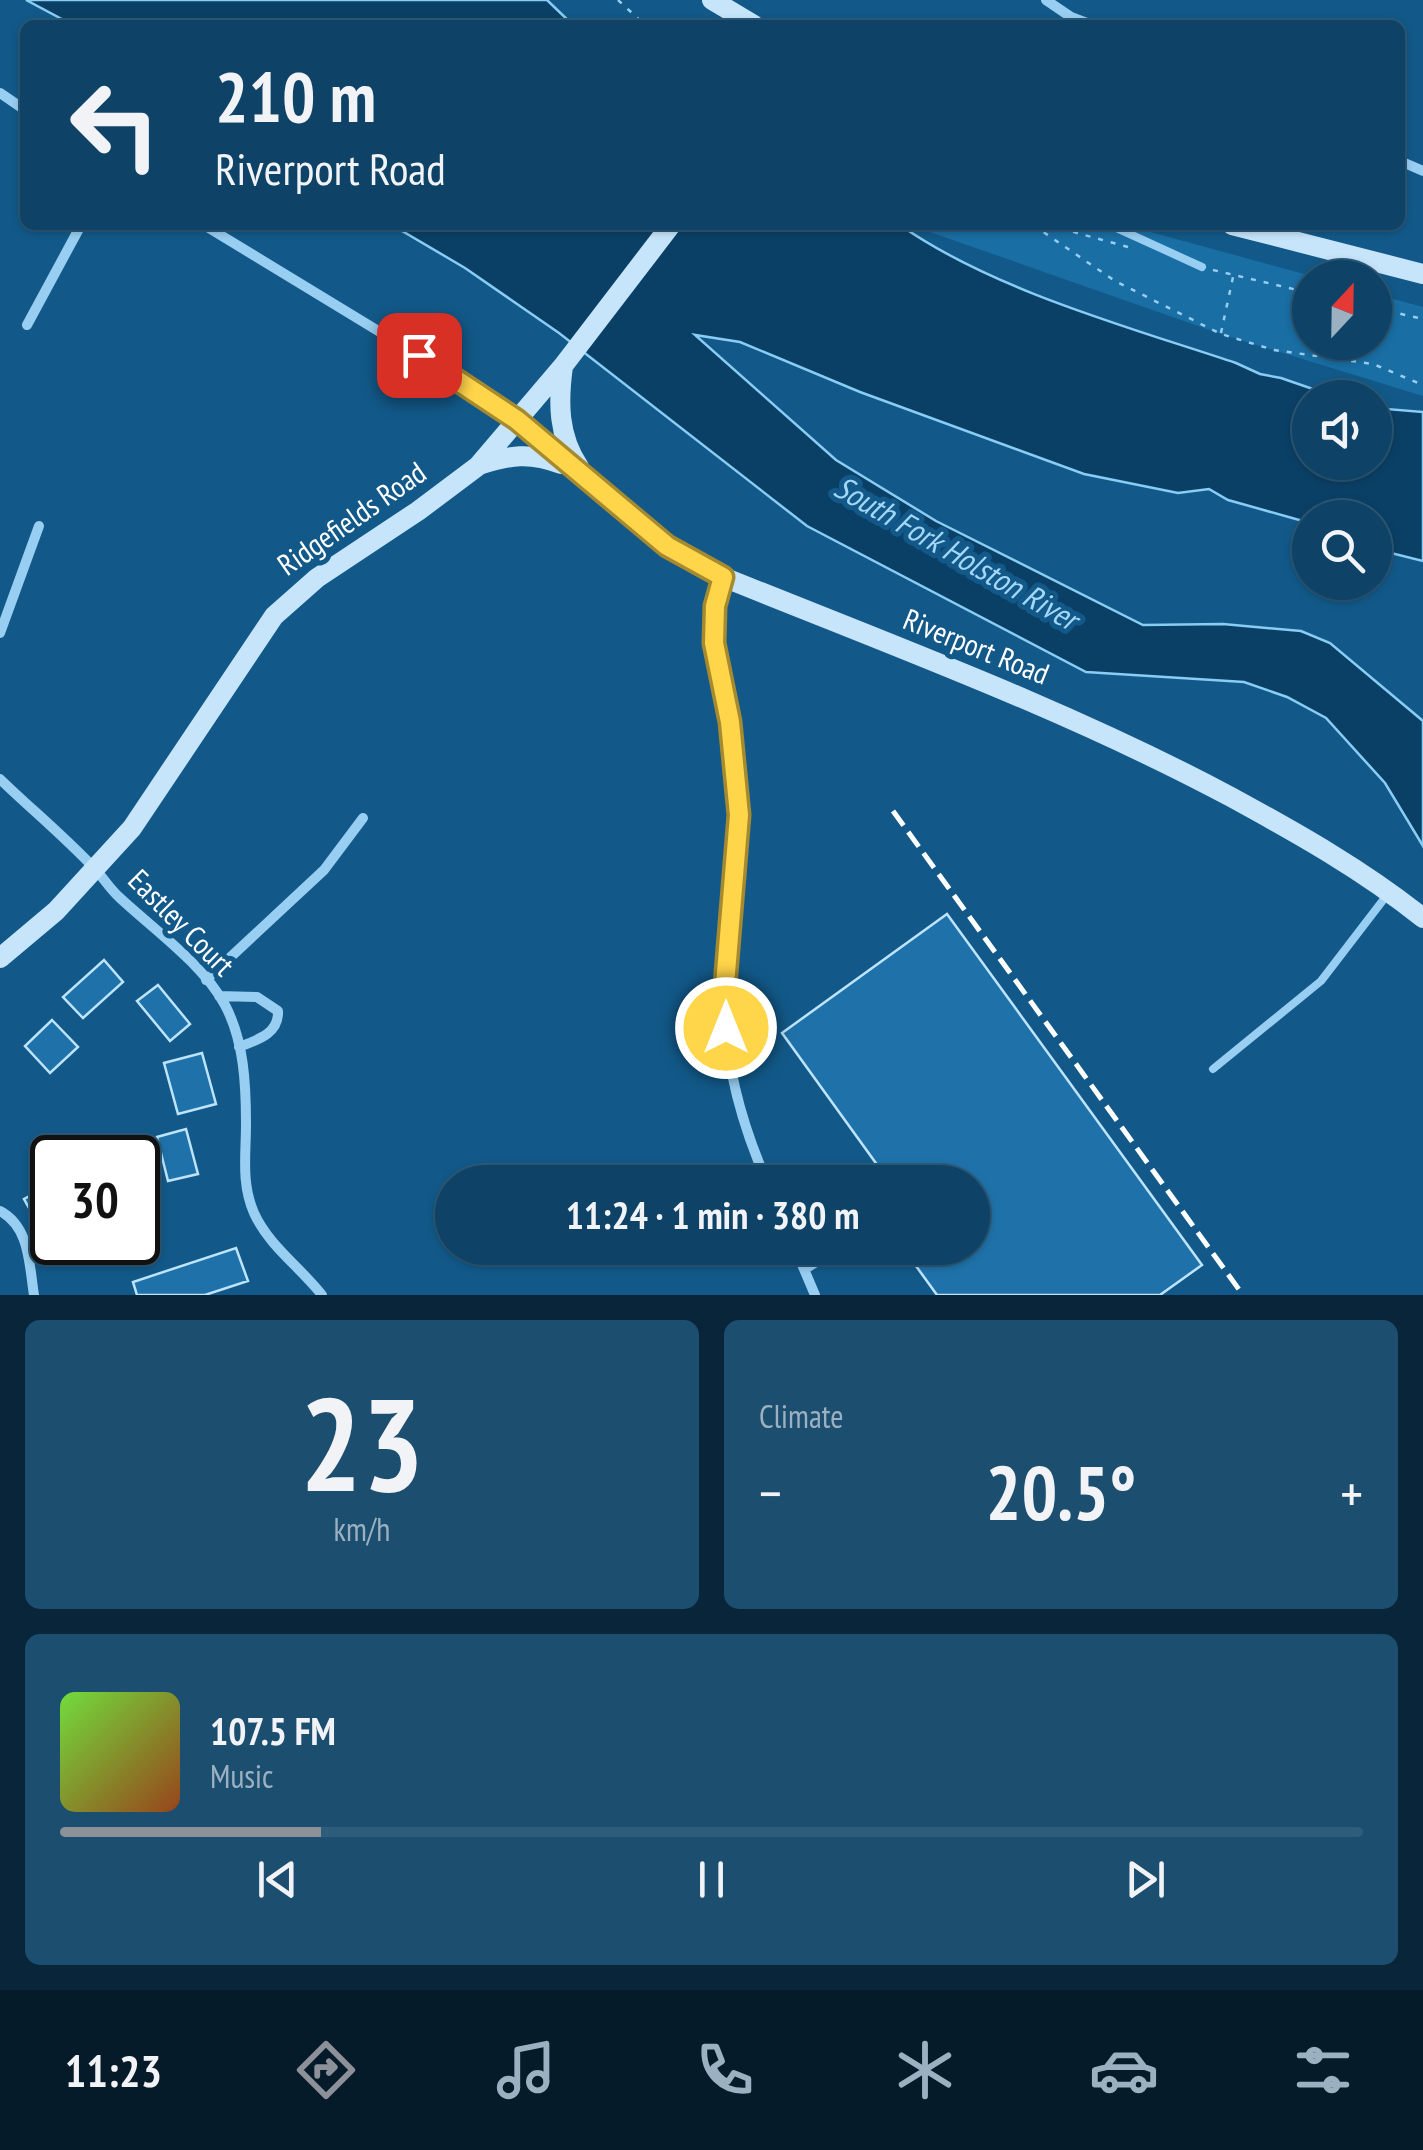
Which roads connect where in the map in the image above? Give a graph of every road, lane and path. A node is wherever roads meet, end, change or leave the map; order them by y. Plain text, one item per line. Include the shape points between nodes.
1 (618, 0) edge
2 (712, 0) edge
3 (1046, 0) edge
4 (640, 20) edge
5 (744, 20) edge
6 (1079, 20) edge
7 (79, 230) edge
8 (212, 230) edge
9 (667, 230) edge
10 (1040, 230) edge
11 (1121, 230) edge
12 (1251, 230) edge
13 (1202, 267) dead end
14 (1423, 274) edge
15 (1233, 275) dead end
16 (1392, 312) edge
17 (1423, 319) edge
18 (27, 325) dead end
19 (1220, 334) junction
20 (563, 366) junction
21 (1423, 385) edge
22 (517, 420) junction
23 (478, 466) junction
24 (588, 481) junction
25 (39, 526) dead end
26 (723, 577) junction
27 (0, 634) edge
28 (0, 779) edge
29 (364, 818) dead end
30 (96, 870) junction
31 (1390, 892) junction
32 (1423, 918) edge
33 (0, 958) edge
34 (206, 980) junction
35 (219, 996) junction
36 (239, 1047) junction
37 (1213, 1069) dead end
38 (759, 1165) edge
39 (0, 1211) edge
40 (802, 1265) edge
41 (813, 1265) edge
42 (804, 1270) junction
43 (34, 1295) edge
44 (322, 1295) edge
45 (816, 1295) edge

1 - 4 path
2 - 5 main road
3 - 6 street
7 - 18 street
8 - 22 street
9 - 20 main road, Ridgefields Road
10 - 19 path via 1115,280
11 - 13 lane
12 - 14 main road
15 - 19 path
16 - 17 path
19 - 21 path via 1274,350 1372,364
20 - 22 main road, Ridgefields Road
20 - 24 main road via 560,417
22 - 23 main road, Ridgefields Road
22 - 24 main road, Riverport Road
23 - 24 main road via 506,456 540,456
23 - 30 main road, Ridgefields Road via 282,608
24 - 26 main road, Riverport Road via 667,546
25 - 27 street
26 - 31 main road, Riverport Road via 1148,752
26 - 38 street via 714,643 739,815 724,997 745,1133
28 - 30 street, Eastley Court
29 - 34 street via 324,870
30 - 33 main road, Ridgefields Road
30 - 34 street, Eastley Court
31 - 32 main road, Riverport Road
31 - 37 lane via 1321,981
34 - 35 street, Eastley Court
35 - 36 street, Eastley Court
35 - 36 street via 257,996 278,1012 269,1033
36 - 44 street, Eastley Court via 246,1191 272,1242
39 - 43 street via 25,1239
40 - 42 street
41 - 42 lane
42 - 45 street

